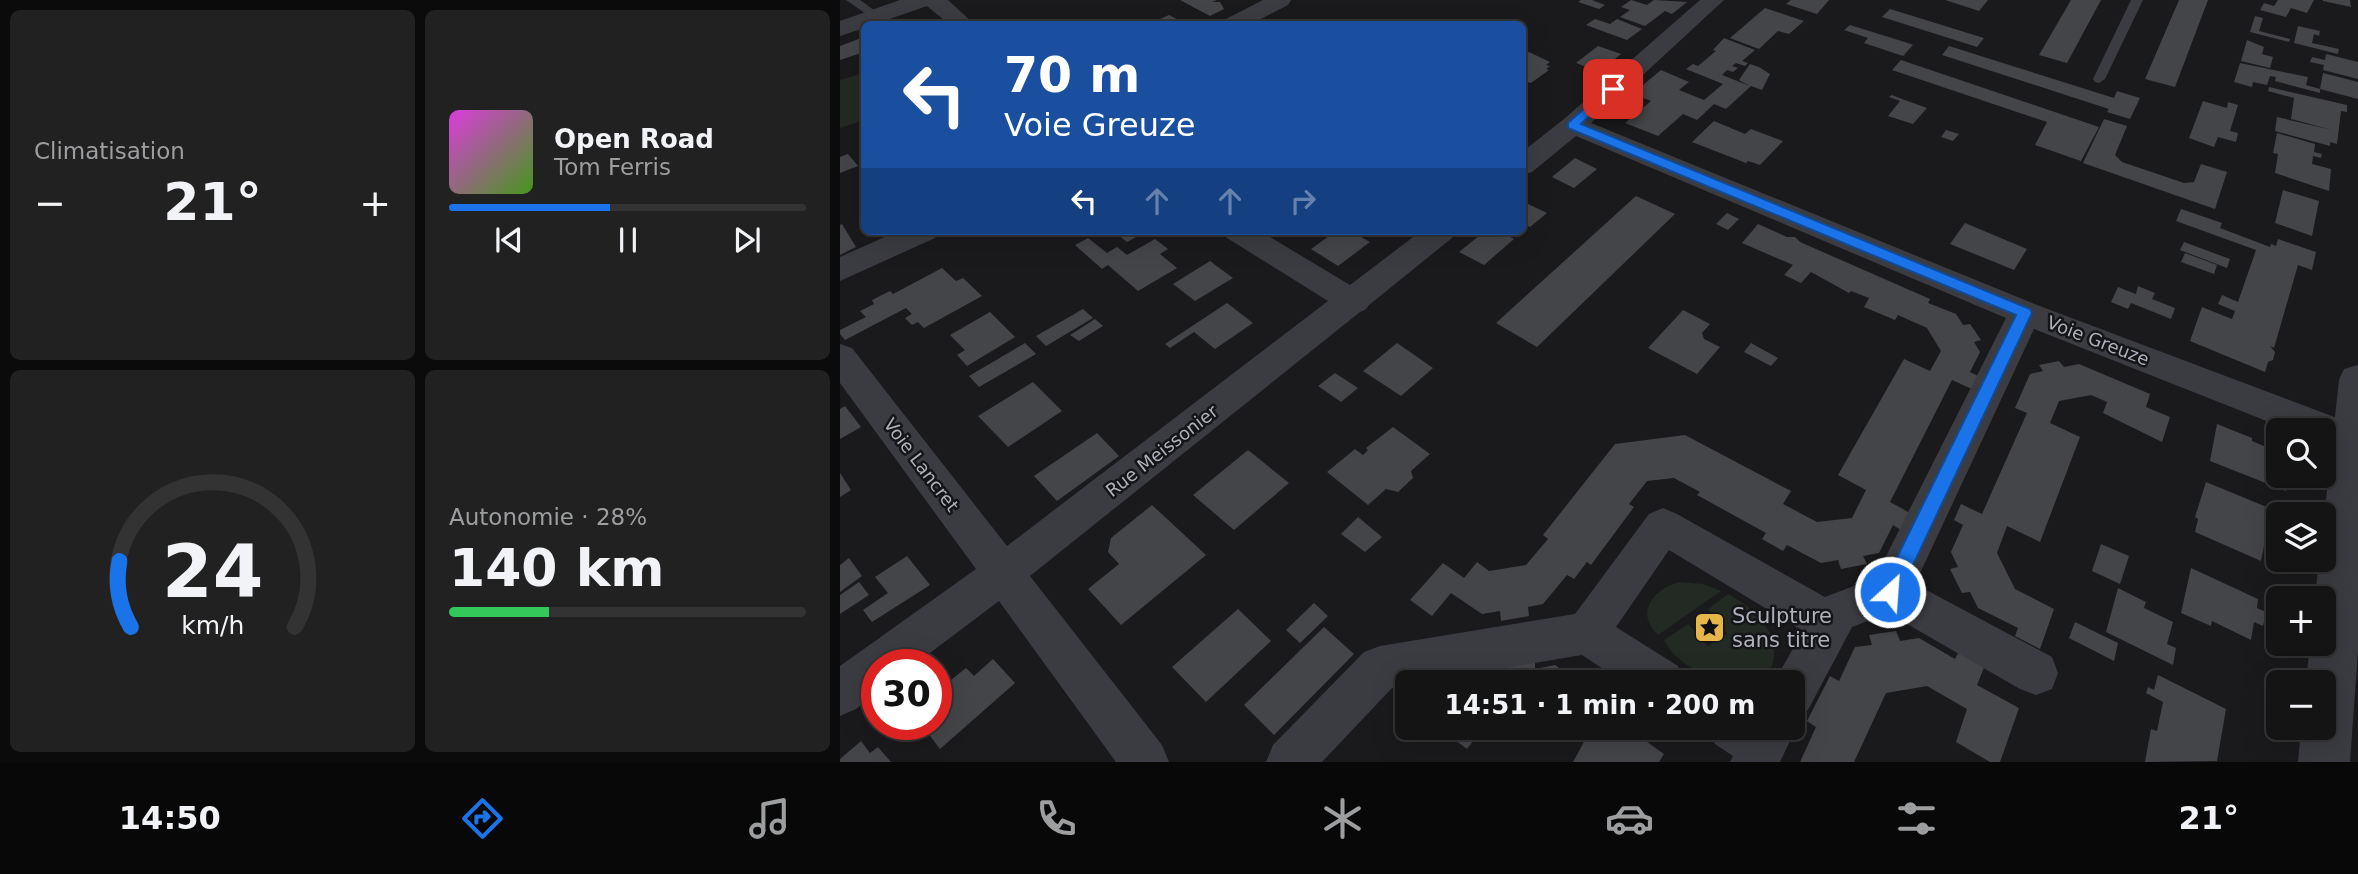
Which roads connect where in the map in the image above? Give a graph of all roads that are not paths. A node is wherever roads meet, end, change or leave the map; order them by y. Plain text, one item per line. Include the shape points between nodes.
1 (852, 0) edge
2 (922, 0) edge
3 (934, 0) edge
4 (1280, 0) edge
5 (1713, 0) edge
6 (2137, 0) edge
7 (876, 16) junction
8 (861, 21) edge
9 (862, 21) edge
10 (958, 21) edge
11 (1240, 21) edge
12 (840, 29) edge
13 (2099, 79) dead end
14 (1573, 125) junction
15 (1526, 163) edge
16 (915, 235) edge
17 (1245, 235) edge
18 (1436, 235) edge
19 (840, 270) edge
20 (1354, 302) junction
21 (2025, 313) junction
22 (840, 357) edge
23 (2358, 380) edge
24 (2355, 441) edge
25 (1002, 574) junction
26 (1890, 592) junction
27 (1831, 624) junction
28 (1587, 633) junction
29 (899, 649) edge
30 (1644, 670) edge
31 (1805, 671) edge
32 (2036, 673) dead end
33 (861, 677) edge
34 (840, 693) edge
35 (1146, 762) edge
36 (1290, 762) edge
37 (2324, 762) edge

1 - 7 lane
2 - 7 street
3 - 10 street
4 - 11 street
5 - 14 street
6 - 13 lane
7 - 9 street
8 - 12 street
14 - 15 street
14 - 21 street, Voie Greuze
16 - 19 street
17 - 20 street
18 - 20 street, Rue Meissonier
20 - 25 street, Rue Meissonier
21 - 24 street, Voie Greuze
21 - 26 street
22 - 25 street, Voie Lancret
23 - 24 street
24 - 37 street
25 - 29 street, Rue Meissonier
25 - 35 street, Voie Lancret
26 - 27 street via 1837,613
26 - 32 street
27 - 28 street via 1663,526
27 - 31 street
28 - 30 street
28 - 36 street via 1380,668
33 - 34 street, Rue Meissonier

